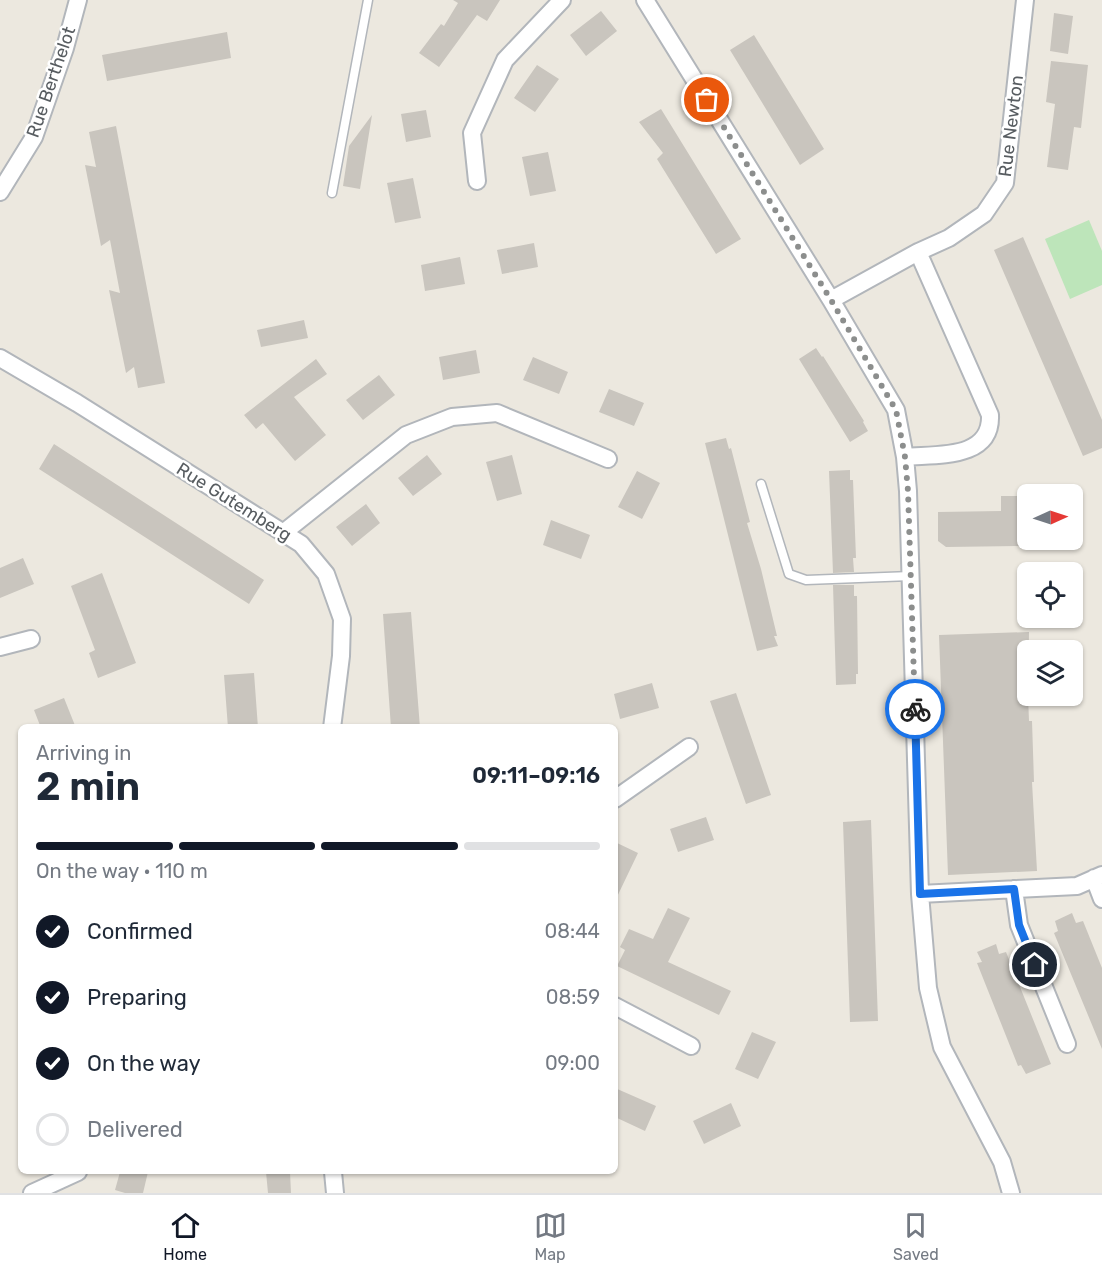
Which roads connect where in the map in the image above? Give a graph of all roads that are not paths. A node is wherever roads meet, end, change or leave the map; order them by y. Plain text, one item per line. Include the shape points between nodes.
1 (78, 0) edge
2 (368, 0) edge
3 (562, 0) edge
4 (645, 0) edge
5 (1025, 0) edge
6 (477, 181) dead end
7 (0, 192) edge
8 (332, 194) dead end
9 (918, 252) junction
10 (831, 300) junction
11 (0, 358) edge
12 (905, 457) junction
13 (608, 459) dead end
14 (761, 484) dead end
15 (283, 533) junction
16 (910, 576) junction
17 (31, 639) dead end
18 (0, 647) edge
19 (332, 724) edge
20 (689, 747) dead end
21 (618, 797) edge
22 (1098, 877) edge
23 (1014, 889) junction
24 (920, 894) junction
25 (1102, 899) edge
26 (618, 1008) edge
27 (1067, 1044) dead end
28 (691, 1046) dead end
29 (74, 1174) edge
30 (333, 1174) edge
31 (32, 1193) edge
32 (335, 1193) edge
33 (1011, 1193) edge

1 - 7 street, Rue Berthelot via 34,137
2 - 8 lane
3 - 6 street via 505,60 472,133
4 - 10 street
5 - 9 street, Rue Newton via 1005,183 984,214 949,238
9 - 10 street, Rue Newton
9 - 12 street via 990,422 978,446 952,454
10 - 12 street via 896,410
11 - 15 street, Rue Gutemberg
12 - 16 street
13 - 15 street via 497,413 452,417 406,435
14 - 16 lane via 789,574 806,580
15 - 19 street, Rue Gutemberg via 301,544 326,574 342,619
16 - 24 street
17 - 18 street
20 - 21 street
22 - 23 street via 1077,886
22 - 25 street
23 - 24 street
23 - 27 street via 1019,925
24 - 33 street via 928,988 942,1047 1002,1162
26 - 28 street
29 - 31 street
30 - 32 street

